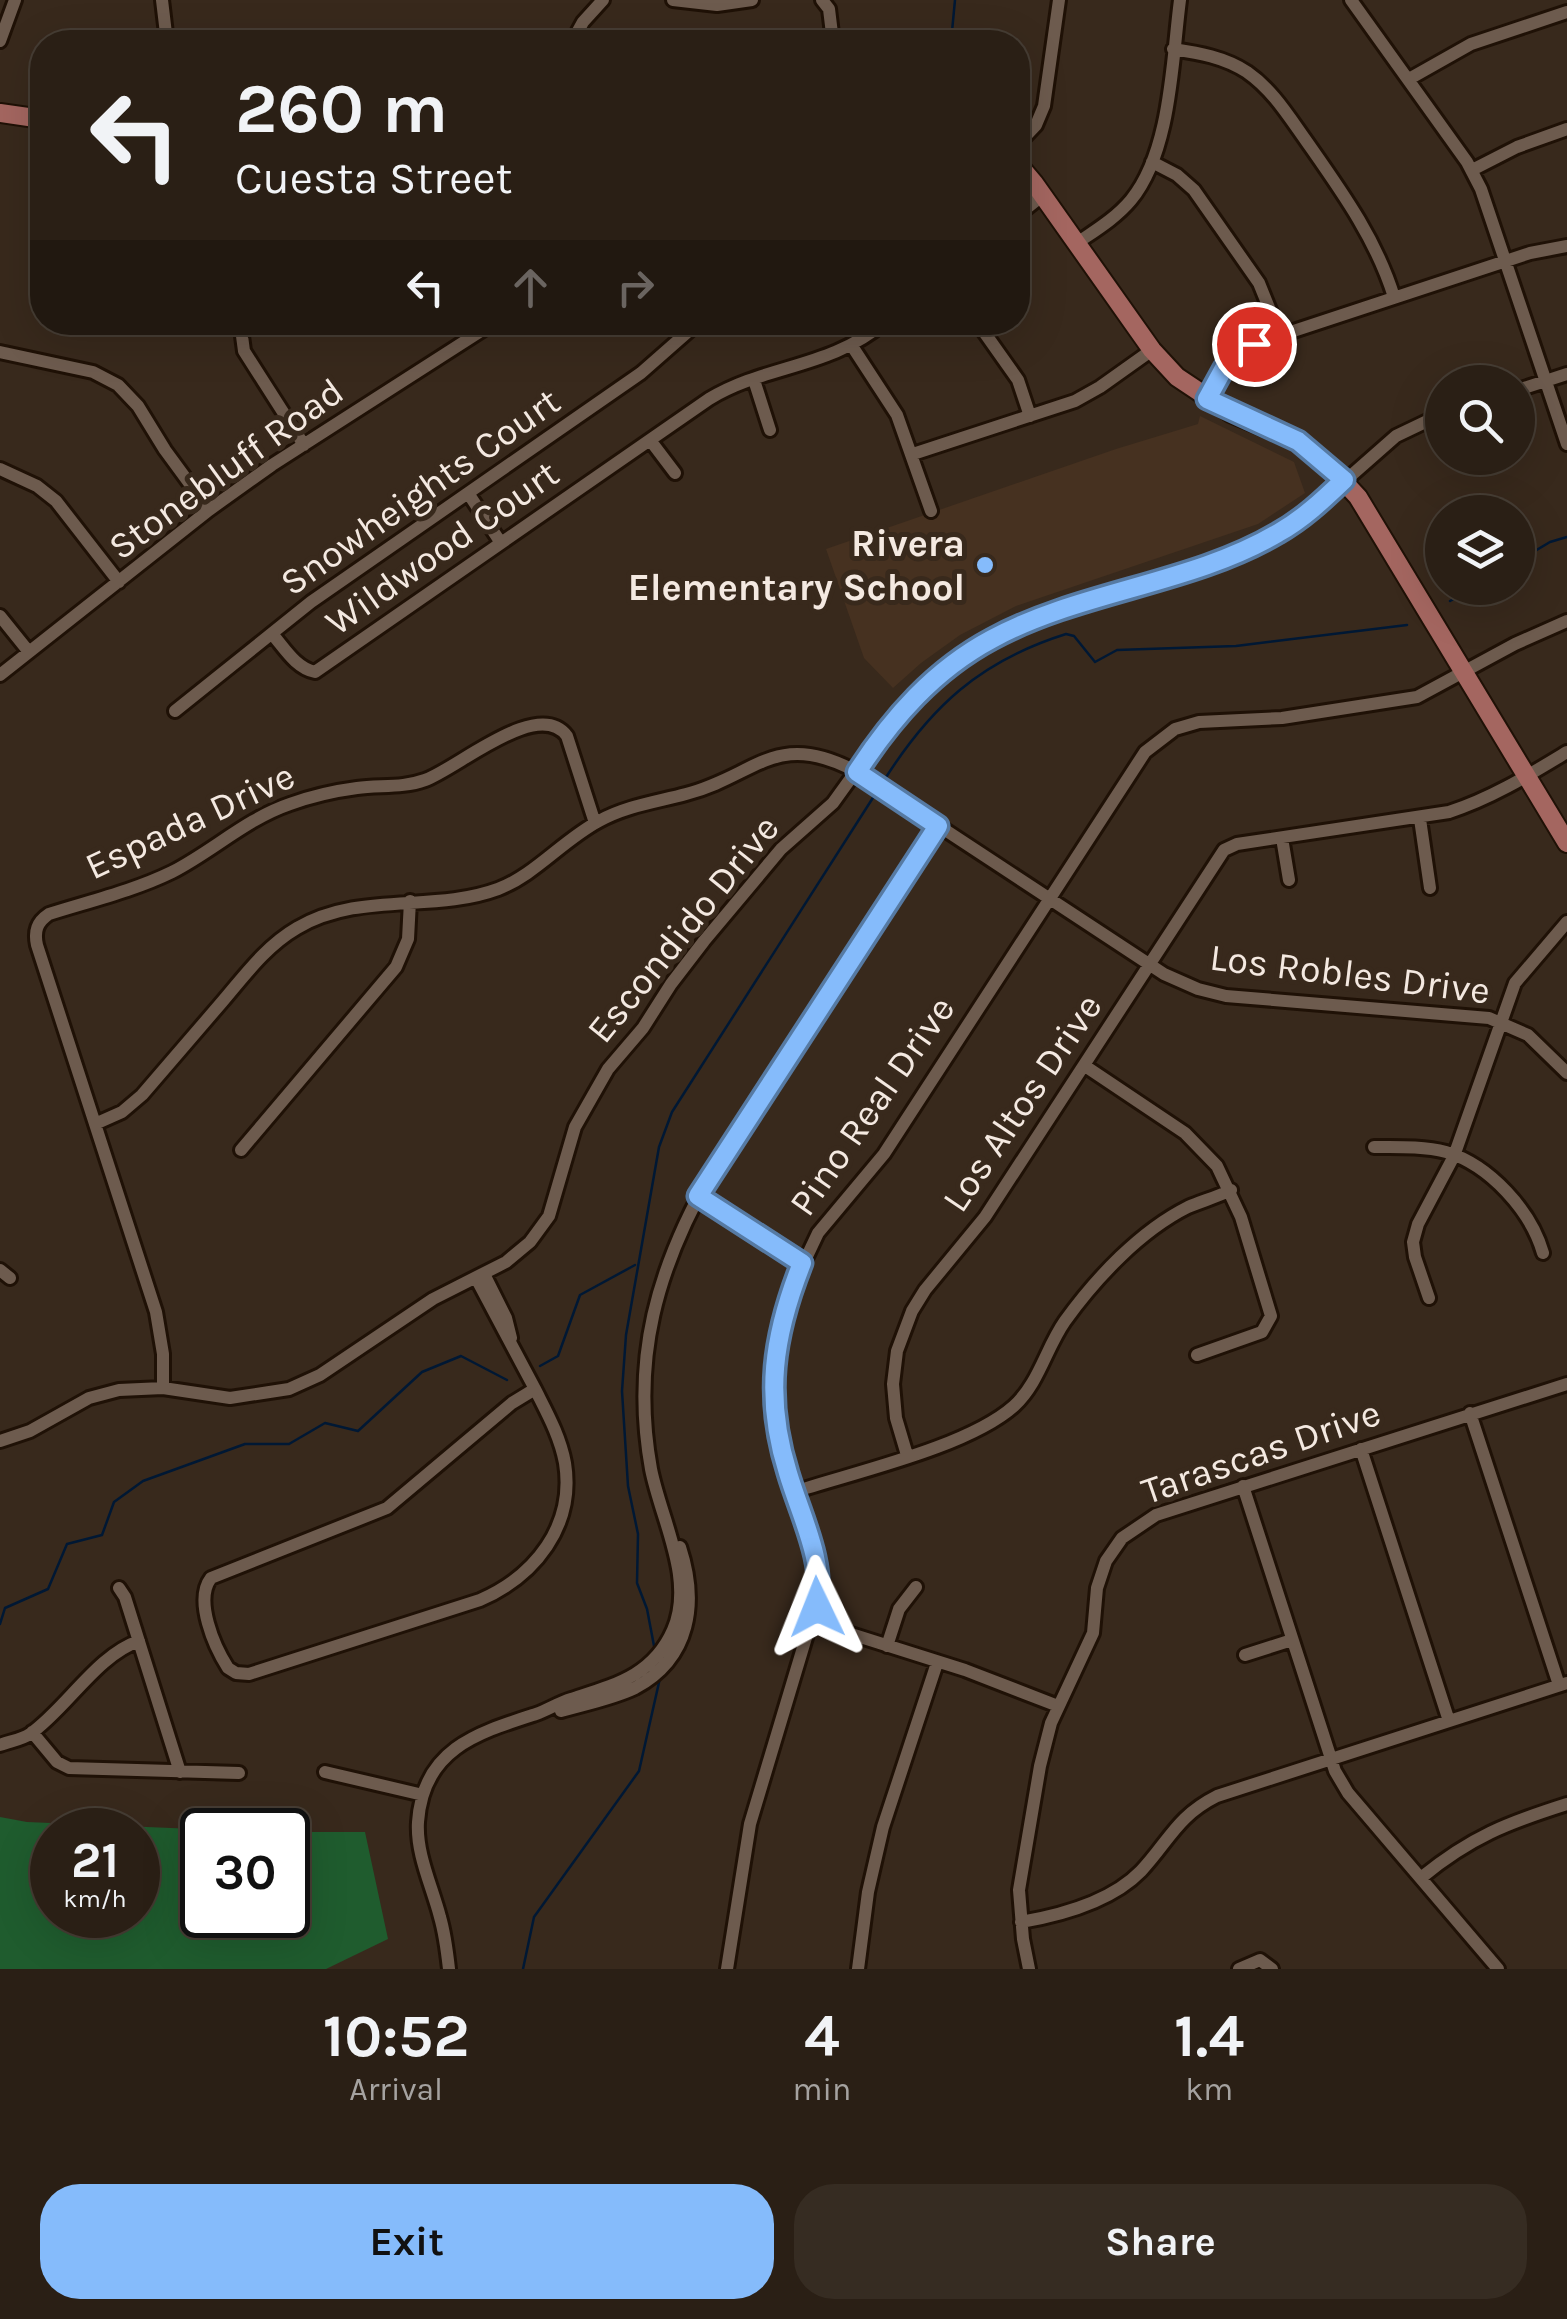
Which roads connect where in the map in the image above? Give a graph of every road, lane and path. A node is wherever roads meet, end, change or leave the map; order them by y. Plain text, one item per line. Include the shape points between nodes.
1 (15, 0) edge
2 (162, 0) edge
3 (604, 0) edge
4 (673, 0) edge
5 (752, 0) edge
6 (822, 0) edge
7 (1059, 0) edge
8 (1180, 0) edge
9 (1351, 0) edge
10 (1567, 12) edge
11 (165, 30) edge
12 (579, 30) edge
13 (832, 30) edge
14 (0, 41) edge
15 (1173, 50) junction
16 (1409, 80) junction
17 (0, 113) edge
18 (30, 117) edge
19 (1567, 129) edge
20 (1030, 131) edge
21 (1152, 162) junction
22 (1472, 170) junction
23 (1030, 179) edge
24 (1044, 196) junction
25 (1030, 206) edge
26 (1077, 243) junction
27 (1567, 246) edge
28 (1507, 261) junction
29 (1394, 298) junction
30 (242, 335) edge
31 (475, 335) edge
32 (684, 335) edge
33 (867, 335) edge
34 (986, 335) edge
35 (1280, 335) junction
36 (852, 346) junction
37 (1152, 350) junction
38 (0, 352) edge
39 (1567, 374) edge
40 (754, 380) junction
41 (1546, 381) junction
42 (1535, 385) edge
43 (1207, 399) junction
44 (1030, 416) junction
45 (1425, 422) edge
46 (770, 430) dead end
47 (650, 440) junction
48 (304, 444) junction
49 (1567, 444) edge
50 (912, 454) junction
51 (0, 469) edge
52 (675, 473) dead end
53 (1344, 480) junction
54 (468, 493) junction
55 (209, 510) junction
56 (932, 511) dead end
57 (502, 544) junction
58 (120, 582) junction
59 (0, 616) edge
60 (1567, 622) edge
61 (274, 636) junction
62 (29, 652) junction
63 (1464, 673) junction
64 (0, 675) edge
65 (175, 711) dead end
66 (1567, 752) edge
67 (857, 772) junction
68 (1526, 777) junction
69 (1420, 819) junction
70 (595, 823) junction
71 (938, 826) junction
72 (1282, 838) junction
73 (1567, 843) edge
74 (1289, 880) dead end
75 (1430, 888) dead end
76 (1048, 898) junction
77 (410, 901) junction
78 (1567, 922) edge
79 (1150, 964) junction
80 (1500, 1021) junction
81 (1084, 1066) junction
82 (1567, 1073) edge
83 (96, 1124) junction
84 (1374, 1147) dead end
85 (241, 1150) dead end
86 (1454, 1156) junction
87 (1230, 1190) junction
88 (698, 1196) junction
89 (1542, 1254) dead end
90 (802, 1263) junction
91 (480, 1276) junction
92 (1429, 1298) dead end
93 (1197, 1355) dead end
94 (1567, 1384) edge
95 (162, 1388) junction
96 (535, 1390) junction
97 (1470, 1413) junction
98 (0, 1441) edge
99 (1361, 1449) junction
100 (907, 1455) junction
101 (1243, 1486) junction
102 (794, 1492) junction
103 (916, 1587) dead end
104 (119, 1588) dead end
105 (813, 1622) junction
106 (1292, 1640) junction
107 (139, 1641) junction
108 (887, 1646) junction
109 (1245, 1655) dead end
110 (937, 1662) junction
111 (1563, 1684) edge
112 (1058, 1706) junction
113 (1449, 1720) junction
114 (32, 1732) junction
115 (3, 1741) edge
116 (1331, 1759) junction
117 (180, 1772) junction
118 (325, 1772) dead end
119 (239, 1774) dead end
120 (422, 1795) junction
121 (1567, 1804) edge
122 (1422, 1877) junction
123 (1021, 1922) junction
124 (449, 1969) edge
125 (727, 1969) edge
126 (858, 1969) edge
127 (1030, 1969) edge
128 (1239, 1969) edge
129 (1272, 1969) edge
130 (1498, 1969) edge

1 - 14 street
2 - 11 street
3 - 12 street
4 - 5 street
6 - 13 street
7 - 20 street via 1044,106
8 - 15 street
9 - 16 street
10 - 16 street via 1471,44
15 - 21 street
15 - 29 street via 1237,66 1274,96 1356,212
16 - 22 street
17 - 18 main road
19 - 22 street
21 - 26 street via 1122,210
21 - 35 street via 1194,190 1259,283
22 - 28 street
23 - 24 main road
24 - 25 street
24 - 26 main road
26 - 37 main road
27 - 28 street
28 - 29 street
28 - 41 street
29 - 35 street
30 - 48 street via 244,351
31 - 48 street, Stonebluff Road
32 - 54 street, Snowheights Court via 641,373
33 - 36 street, Wildwood Court
34 - 44 street via 1018,380
35 - 43 street via 1231,361
36 - 40 street, Wildwood Court
36 - 50 street via 897,415
37 - 43 main road
37 - 44 street via 1100,388
38 - 55 street via 92,372 118,386
39 - 41 street
40 - 46 street
40 - 47 street, Wildwood Court via 728,387
41 - 42 street
41 - 49 street
43 - 53 main road via 1298,441
44 - 50 street
45 - 53 street, Escondido Drive via 1396,436
47 - 52 street
47 - 57 street, Wildwood Court
48 - 55 street, Stonebluff Road
50 - 56 street
51 - 58 street via 56,501
53 - 63 main road
53 - 67 street, Escondido Drive via 1299,520 1246,550 1042,616 978,647 907,705
54 - 57 street
54 - 61 street, Snowheights Court
55 - 58 street, Stonebluff Road
57 - 61 street, Wildwood Court via 315,672 305,670
58 - 62 street, Stonebluff Road
59 - 62 street
60 - 63 street, Pino Real Drive
61 - 65 street, Snowheights Court
62 - 64 street, Stonebluff Road
63 - 68 main road
63 - 76 street, Pino Real Drive via 1405,700 1175,729 1145,752
66 - 68 street, Los Altos Drive
67 - 70 street, Los Robles Drive via 812,755 773,757 704,788
67 - 71 street, Los Robles Drive
67 - 91 street, Escondido Drive via 781,849 608,1068 575,1127 549,1216 520,1251
68 - 69 street, Los Altos Drive via 1478,803
68 - 73 main road
69 - 72 street, Los Altos Drive
69 - 75 street
70 - 77 street, Los Robles Drive via 516,881 474,895
70 - 83 street, Espada Drive via 567,736 558,726 542,724 488,742 424,780 324,794 275,810 172,872 49,914 36,928 37,945
71 - 76 street, Los Robles Drive
71 - 88 street
72 - 74 street
72 - 79 street, Los Altos Drive via 1224,850
76 - 79 street, Los Robles Drive
76 - 90 street, Pino Real Drive via 884,1154
77 - 83 street, Los Robles Drive via 335,912 283,937 142,1095
77 - 85 street via 408,939 396,967
78 - 80 street via 1521,974
79 - 80 street, Los Robles Drive via 1226,996
79 - 81 street, Los Altos Drive
80 - 82 street, Los Robles Drive via 1528,1035
80 - 86 street
81 - 87 street via 1185,1133
81 - 100 street, Los Altos Drive via 985,1217 912,1311 893,1384
83 - 95 street, Espada Drive via 156,1312
84 - 86 street
86 - 89 street via 1473,1164 1512,1200 1536,1231
86 - 92 street via 1413,1242
87 - 93 street via 1271,1316 1262,1332
87 - 100 street via 1176,1214 1128,1252 1065,1322 1012,1407 980,1429
88 - 90 street
88 - 120 street via 665,1268 644,1376 645,1428 686,1588 688,1616 674,1650 629,1685 485,1730 457,1746
90 - 102 street, Pino Real Drive via 778,1332 773,1383 778,1438
91 - 95 street, Escondido Drive via 289,1389 230,1398
91 - 96 street
94 - 97 street, Tarascas Drive
95 - 98 street, Escondido Drive via 89,1398
96 - 96 street via 558,1440 566,1487 556,1531 526,1573 480,1600 266,1669 249,1674 228,1668 204,1603 212,1578 388,1508
97 - 99 street, Tarascas Drive
97 - 111 street
99 - 101 street, Tarascas Drive
99 - 113 street
100 - 102 street
101 - 106 street
101 - 112 street, Tarascas Drive via 1156,1515 1122,1538 1100,1574 1093,1633
102 - 105 street, Pino Real Drive via 820,1580
103 - 108 street via 899,1609
104 - 107 street
105 - 108 street
105 - 125 street, Pino Real Drive via 750,1824
106 - 109 street
106 - 116 street
107 - 114 street
107 - 117 street
108 - 110 street
110 - 112 street
110 - 126 street via 883,1827
111 - 113 street
112 - 123 street, Tarascas Drive via 1033,1804 1019,1890
113 - 116 street
114 - 115 street
114 - 117 street via 62,1766
116 - 122 street via 1348,1793
116 - 123 street via 1200,1804 1115,1891
117 - 119 street
118 - 120 street
120 - 124 street via 418,1837
121 - 122 street via 1489,1831
122 - 130 street
123 - 127 street, Tarascas Drive
128 - 129 street via 1260,1960

